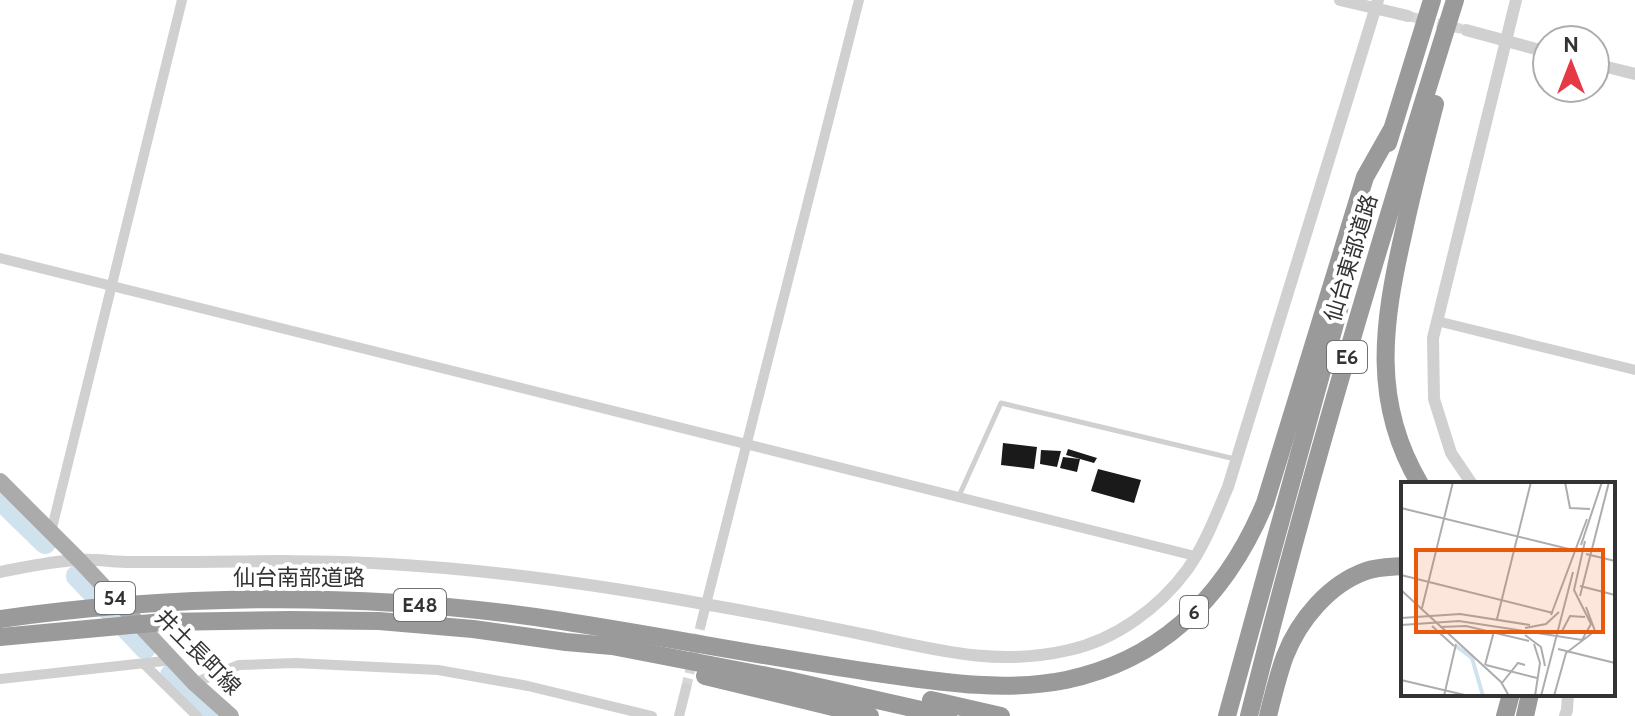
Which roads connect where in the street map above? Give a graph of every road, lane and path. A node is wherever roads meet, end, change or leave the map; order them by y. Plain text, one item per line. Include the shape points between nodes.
1 (182, 0) edge
2 (859, 0) edge
3 (1340, 0) edge
4 (1432, 0) edge
5 (1457, 0) edge
6 (1516, 0) edge
7 (1376, 4) edge
8 (1408, 16) tunnel mouth
9 (1466, 30) tunnel mouth
10 (1505, 42) junction
11 (1531, 48) edge
12 (1611, 68) edge
13 (1635, 74) edge
14 (1391, 131) junction
15 (0, 258) edge
16 (111, 286) junction
17 (1437, 321) junction
18 (1635, 370) edge
19 (745, 443) junction
20 (1237, 460) junction
21 (0, 481) edge
22 (1419, 482) edge
23 (1471, 482) edge
24 (958, 497) junction
25 (51, 532) junction
26 (1195, 556) junction
27 (79, 560) junction
28 (1401, 566) edge
29 (0, 572) edge
30 (706, 604) junction
31 (0, 619) edge
32 (701, 624) tunnel mouth
33 (0, 637) edge
34 (566, 642) junction
35 (691, 644) junction
36 (173, 660) junction
37 (144, 664) junction
38 (0, 679) edge
39 (194, 683) junction
40 (686, 688) tunnel mouth
41 (1510, 696) edge
42 (1530, 696) edge
43 (1568, 696) edge
44 (197, 716) edge
45 (231, 716) edge
46 (652, 716) edge
47 (679, 716) edge
48 (870, 716) edge
49 (948, 716) edge
50 (1001, 716) edge
51 (1227, 716) edge
52 (1249, 716) edge
53 (1268, 716) edge
54 (1505, 716) edge
55 (1525, 716) edge
56 (1565, 716) edge

1 - 16 street
2 - 19 street
3 - 7 street
4 - 14 highway, 仙台東部道路 / E6
5 - 22 highway via 1386,324 1387,391 1399,443
5 - 52 highway, 仙台東部道路 / E6 via 1338,387
6 - 10 street
7 - 8 street
7 - 20 street
9 - 10 street
10 - 11 street
10 - 17 street
12 - 13 street
14 - 35 highway, 6 via 1365,177 1252,535 1219,586 1183,623 1112,666 1048,682 1003,685 949,683
14 - 51 highway, 仙台東部道路 / E6
15 - 16 street
16 - 19 street
16 - 25 street
17 - 18 street
17 - 23 street via 1434,399 1451,453
19 - 24 street
19 - 30 street
20 - 24 lane via 1001,403
20 - 26 street
21 - 25 main road, 井土長町線 / 54
24 - 26 street
25 - 27 main road, 井土長町線 / 54
26 - 30 street via 1155,604 1129,624 1068,651 1028,656 959,655
27 - 29 street
27 - 30 street via 388,564 497,573
27 - 36 main road, 井土長町線 / 54
28 - 53 highway via 1366,571 1318,605 1289,647
30 - 32 street
31 - 35 highway, 仙台南部道路 / E48 via 147,605 287,599 380,602 557,620
33 - 34 highway, 仙台南部道路 / E48 via 163,622 290,620 379,621
34 - 48 highway
34 - 49 highway via 641,651
35 - 50 highway
36 - 37 street
36 - 39 main road, 井土長町線 / 54
37 - 38 street
37 - 44 street
39 - 45 main road, 井土長町線 / 54
39 - 46 street via 239,665 438,670
40 - 47 street
41 - 54 highway
42 - 55 highway
43 - 56 street

